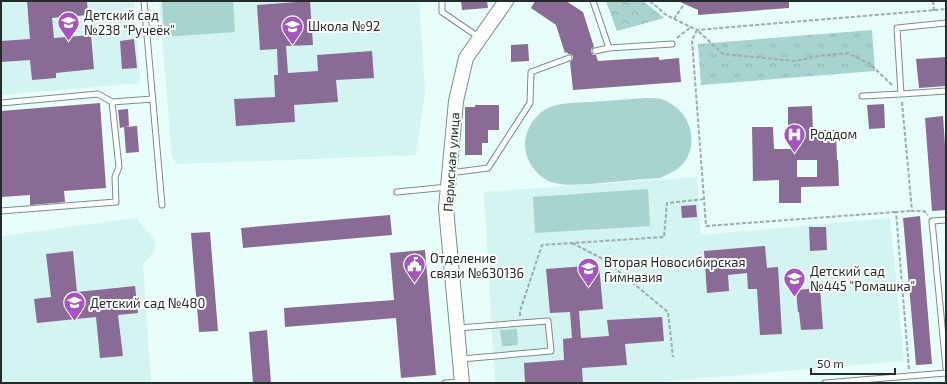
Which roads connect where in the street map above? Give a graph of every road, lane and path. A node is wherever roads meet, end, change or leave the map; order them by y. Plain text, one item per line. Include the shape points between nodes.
1 (144, 1) edge
2 (442, 1) edge
3 (506, 1) edge
4 (593, 1) edge
5 (650, 1) edge
6 (934, 1) edge
7 (684, 4) dead end
8 (946, 9) edge
9 (934, 10) junction
10 (674, 19) junction
11 (946, 23) edge
12 (691, 27) junction
13 (697, 30) junction
14 (480, 39) junction
15 (672, 44) joint
16 (609, 48) junction
17 (595, 51) dead end
18 (569, 58) dead end
19 (946, 91) edge
20 (901, 94) junction
21 (862, 96) dead end
22 (153, 99) junction
23 (112, 102) junction
24 (1, 103) edge
25 (449, 173) junction
26 (448, 187) junction
27 (397, 192) dead end
28 (705, 199) junction
29 (162, 205) dead end
30 (1, 211) edge
31 (912, 211) junction
32 (896, 212) junction
33 (946, 220) edge
34 (932, 221) junction
35 (571, 243) junction
36 (520, 324) junction
37 (457, 328) junction
38 (673, 357) dead end
39 (460, 359) junction
40 (946, 368) edge
41 (946, 373) edge
42 (910, 376) junction
43 (885, 381) edge
44 (445, 383) edge
45 (462, 383) edge
46 (825, 383) edge
47 (832, 383) edge

1 - 22 lane
2 - 14 lane via 442,12
3 - 14 street, Пермская улица
4 - 16 lane
5 - 10 path
6 - 9 path
7 - 10 path
8 - 9 path
9 - 13 path
10 - 12 path
11 - 20 lane via 897,28
12 - 13 path
12 - 15 path
13 - 20 path via 723,54 795,61 847,53 870,64
13 - 28 path via 692,40
14 - 25 street, Пермская улица via 466,58 456,101
15 - 16 lane
16 - 17 lane
18 - 25 lane via 531,72 530,103 488,168
19 - 20 lane
20 - 21 lane
20 - 31 path
22 - 23 lane
22 - 29 lane
23 - 24 lane via 98,94
23 - 30 lane via 120,166 115,177 116,202
25 - 26 street, Пермская улица
26 - 27 lane
26 - 37 street, Пермская улица via 446,208
28 - 32 path via 706,226
28 - 35 path via 667,203 664,238
31 - 32 path
31 - 34 path via 924,211
32 - 42 path
33 - 34 lane
34 - 40 lane
35 - 36 path via 542,244 520,311
35 - 38 path via 605,260 668,312
36 - 37 lane
36 - 39 lane via 548,321 551,351
37 - 39 street, Пермская улица
39 - 45 street, Пермская улица
41 - 42 lane
42 - 43 lane
43 - 47 lane
44 - 45 lane
46 - 47 lane

